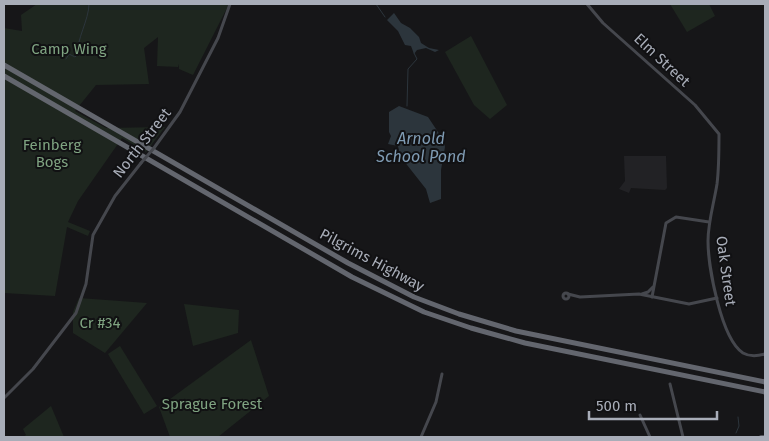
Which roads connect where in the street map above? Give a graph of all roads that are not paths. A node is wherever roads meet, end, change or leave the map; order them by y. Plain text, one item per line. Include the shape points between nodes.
1 (230, 4) edge
2 (587, 4) edge
3 (4, 65) edge
4 (4, 76) edge
5 (719, 134) joint
6 (709, 222) junction
7 (654, 287) junction
8 (639, 294) junction
9 (569, 296) dead end
10 (652, 297) junction
11 (717, 298) junction
12 (765, 354) edge
13 (442, 374) dead end
14 (765, 381) edge
15 (670, 384) dead end
16 (765, 392) edge
17 (4, 398) edge
18 (640, 415) dead end
19 (765, 436) edge
20 (422, 437) edge
21 (650, 437) edge
22 (683, 437) edge
23 (761, 437) edge

1 - 17 street, North Street, bridge via 217,39 180,112 116,194 95,229 86,284 74,316 36,366
2 - 5 street, Elm Street via 605,25 695,105
3 - 14 highway, Pilgrims Highway via 357,268 414,297 497,326
4 - 16 highway, Pilgrims Highway via 352,277 424,312 525,343
5 - 6 street, Oak Street via 717,181
6 - 7 street via 676,217 666,223
6 - 11 street, Oak Street via 709,250
7 - 8 street
7 - 10 street
8 - 9 street
8 - 10 street
10 - 11 street via 688,304
11 - 12 street, Oak Street via 723,320 739,349 750,356
13 - 20 street via 438,397
15 - 22 street
18 - 21 street
19 - 23 main road

